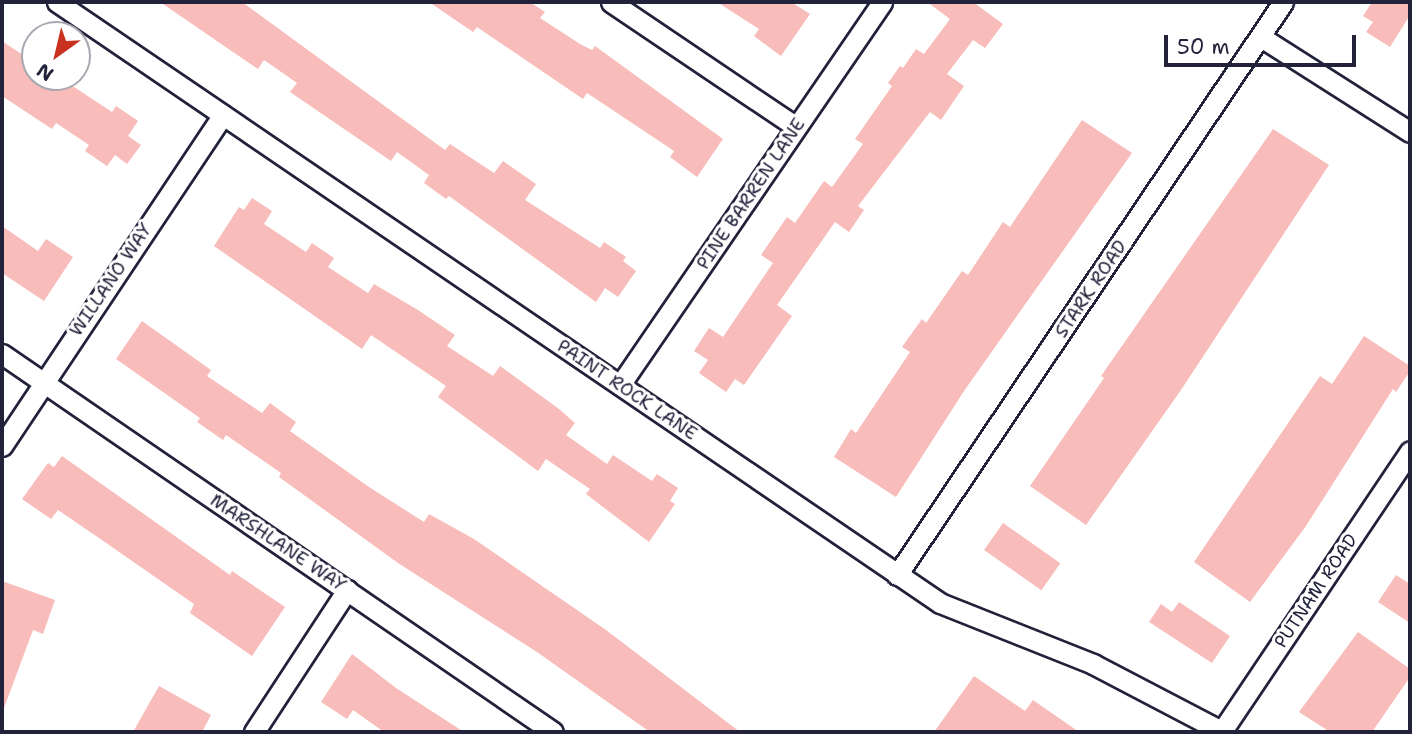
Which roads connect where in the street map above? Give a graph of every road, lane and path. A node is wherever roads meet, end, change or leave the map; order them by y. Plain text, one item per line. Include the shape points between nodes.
1 (57, 2) edge
2 (611, 2) edge
3 (882, 2) edge
4 (1283, 2) edge
5 (1261, 37) junction
6 (223, 116) junction
7 (796, 127) junction
8 (1410, 132) edge
9 (2, 354) edge
10 (42, 382) junction
11 (620, 385) junction
12 (2, 446) edge
13 (1410, 451) edge
14 (898, 575) junction
15 (347, 590) junction
16 (254, 732) edge
17 (553, 732) edge
18 (1222, 732) edge

1 - 6 street, PAINT ROCK LANE
2 - 7 street
3 - 7 street, PINE BARREN LANE
4 - 5 street, STARK ROAD
5 - 8 street
5 - 14 street, STARK ROAD
6 - 10 street, WILLANO WAY
6 - 11 street, PAINT ROCK LANE
7 - 11 street, PINE BARREN LANE
9 - 10 street, MARSHLANE WAY
10 - 12 street, WILLANO WAY
10 - 15 street, MARSHLANE WAY
11 - 14 street, PAINT ROCK LANE
13 - 18 street, PUTNAM ROAD
14 - 18 street, PAINT ROCK LANE via 940,603 1093,664
15 - 16 street
15 - 17 street, MARSHLANE WAY

